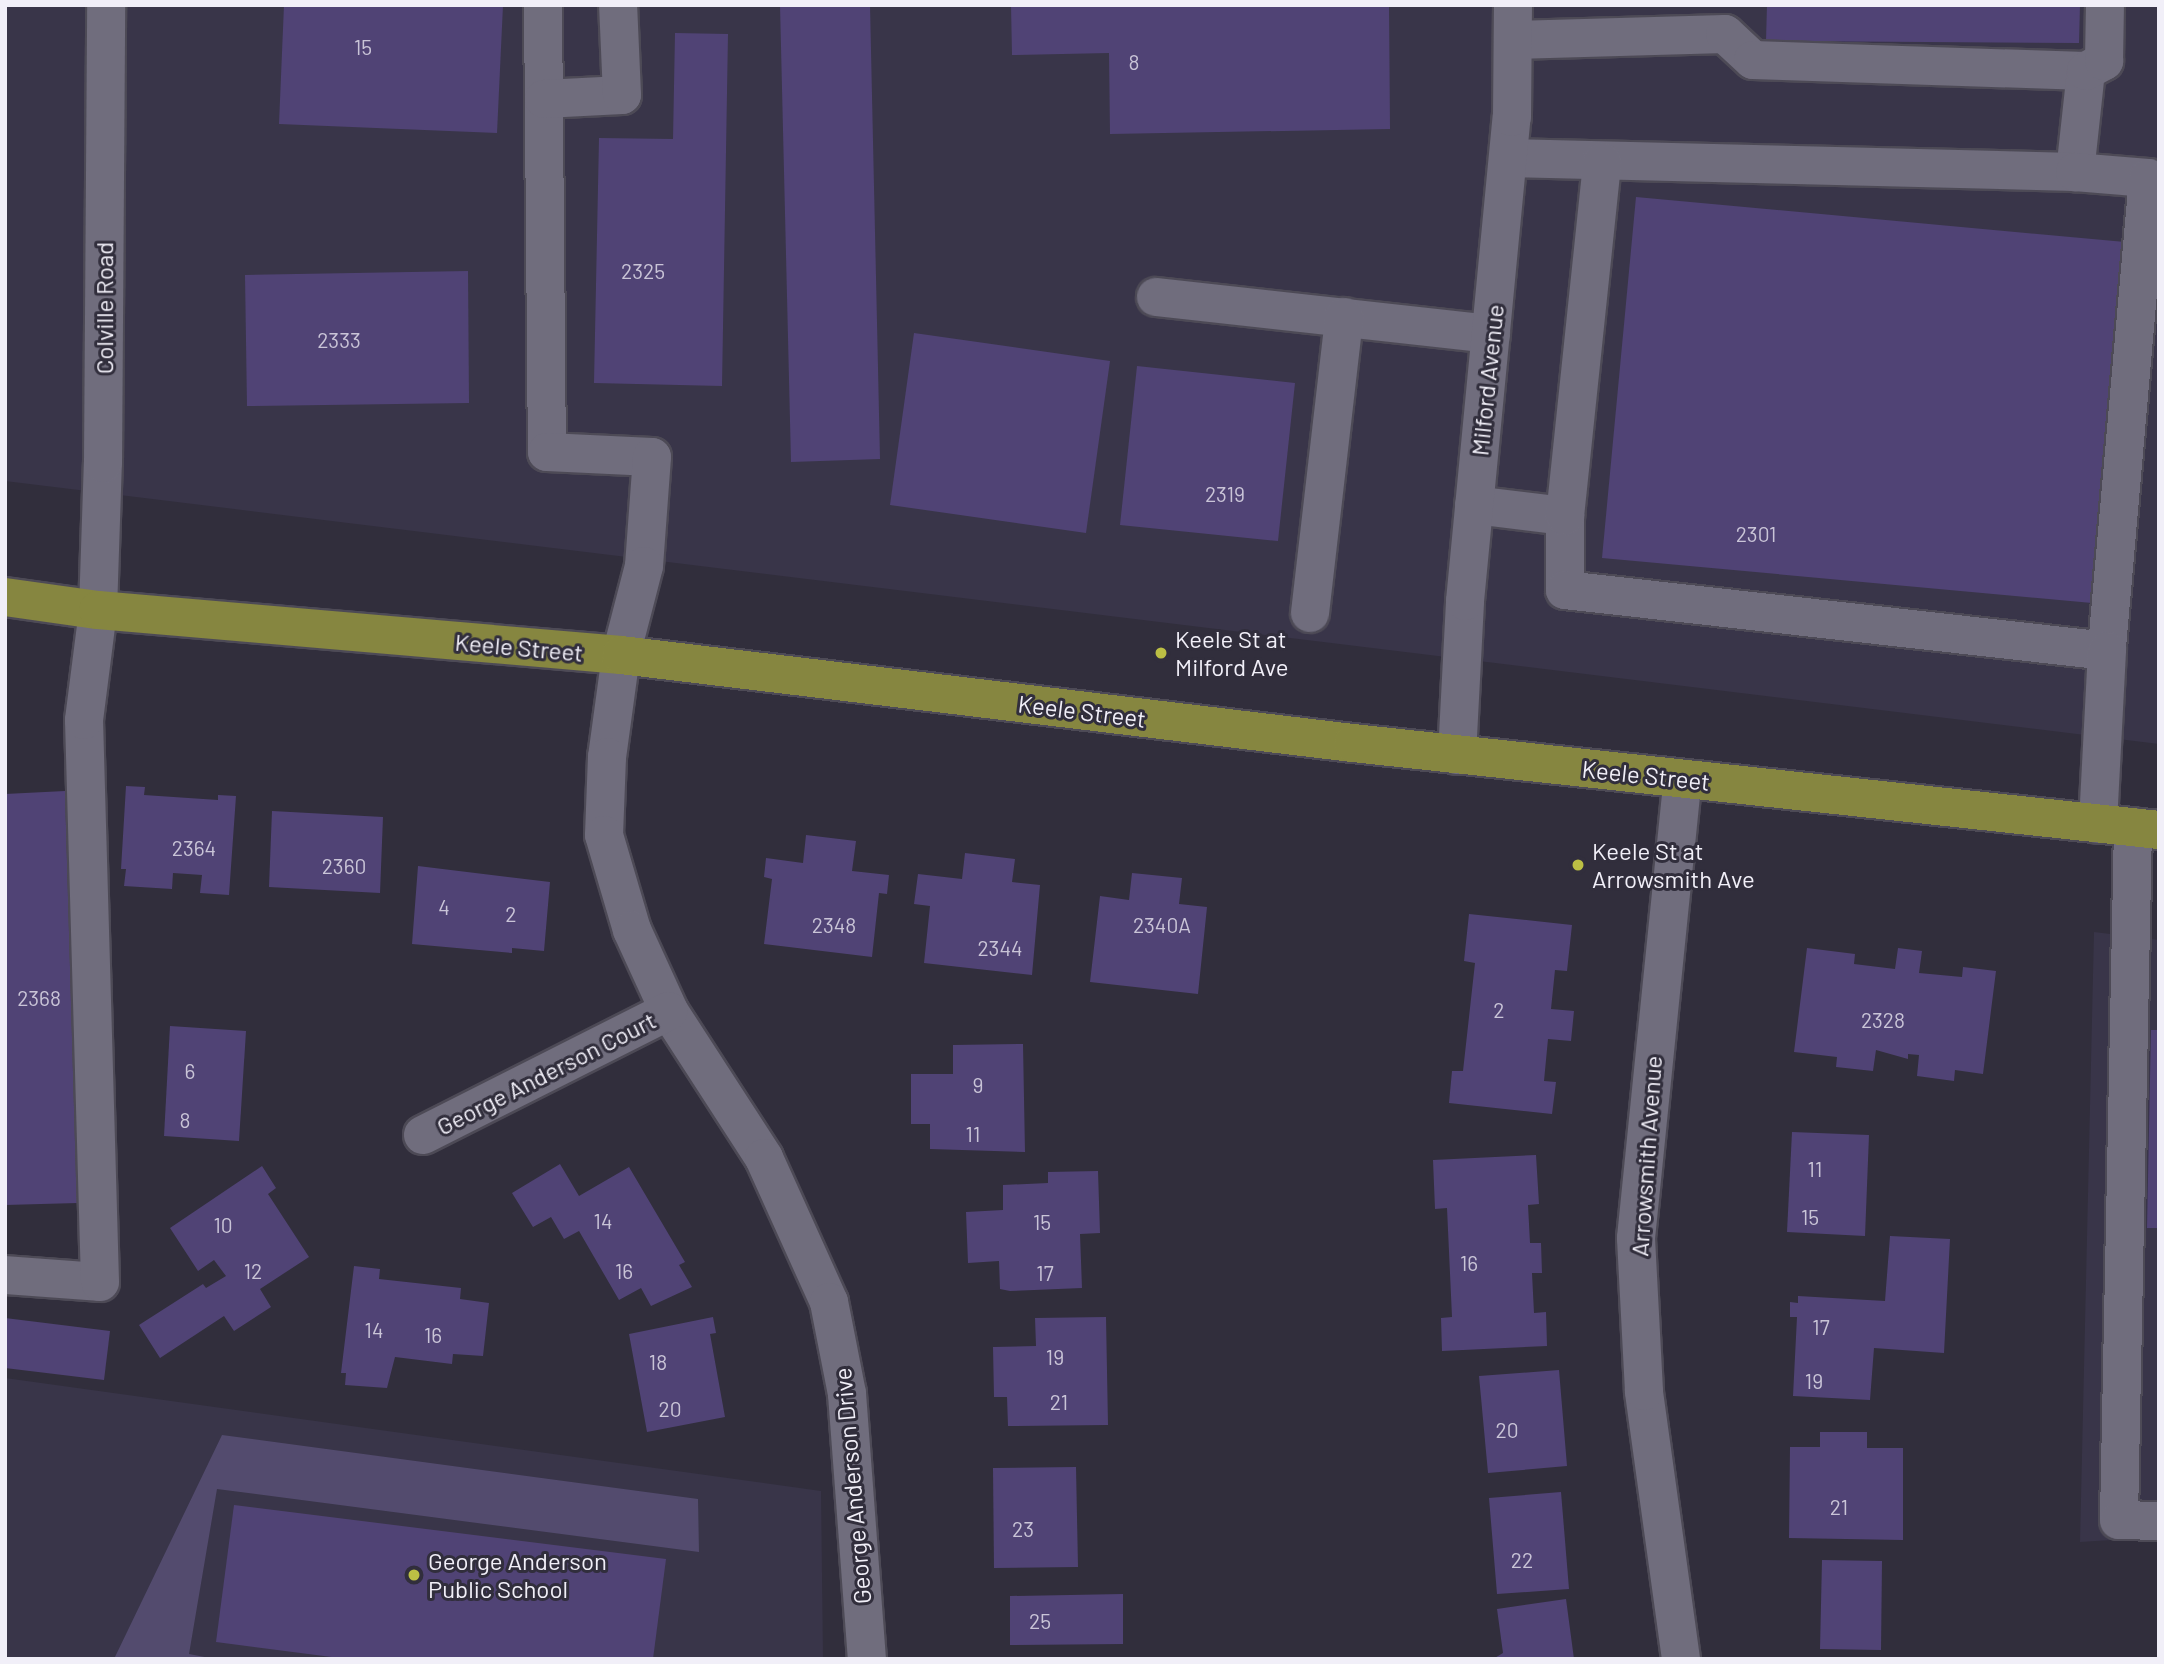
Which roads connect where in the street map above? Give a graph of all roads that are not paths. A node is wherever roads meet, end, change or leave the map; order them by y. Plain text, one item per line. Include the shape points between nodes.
1 (106, 5) edge
2 (543, 5) edge
3 (618, 5) edge
4 (2105, 5) edge
5 (1514, 23) edge
6 (2086, 71) junction
7 (544, 99) junction
8 (1508, 159) junction
9 (1602, 162) junction
10 (2075, 172) junction
11 (1156, 297) dead end
12 (1344, 317) junction
13 (1491, 334) junction
14 (1474, 505) junction
15 (1565, 516) junction
16 (5, 597) edge
17 (98, 610) junction
18 (1310, 613) dead end
19 (2107, 651) junction
20 (621, 655) junction
21 (1457, 755) junction
22 (1683, 779) junction
23 (2130, 827) edge
24 (2144, 983) edge
25 (669, 1011) junction
26 (423, 1135) dead end
27 (5, 1275) edge
28 (2159, 1521) edge
29 (867, 1659) edge
30 (1681, 1659) edge

1 - 17 street, Colville Road
2 - 7 street
3 - 7 street via 622,95
4 - 6 street via 2104,61
5 - 6 street via 1725,34 1753,60
5 - 8 street, Milford Avenue
6 - 10 street
7 - 20 street, George Anderson Drive via 547,452 652,457 644,566
8 - 9 street
8 - 13 street, Milford Avenue
9 - 10 street
9 - 15 street
10 - 19 street via 2148,178
11 - 12 street
12 - 13 street
12 - 18 street
13 - 14 street, Milford Avenue
14 - 15 street
14 - 21 street, Milford Avenue
15 - 19 street via 1565,590
16 - 17 main road, Keele Street
17 - 20 main road, Keele Street
17 - 27 street, Colville Road via 84,720 100,1282
19 - 23 street
20 - 21 main road, Keele Street
20 - 25 street, George Anderson Drive via 607,757 604,835 632,930
21 - 22 main road, Keele Street
22 - 23 main road, Keele Street
22 - 30 street, Arrowsmith Avenue via 1636,1238 1644,1391
23 - 24 street
24 - 28 street via 2119,1520
25 - 26 street, George Anderson Court
25 - 29 street, George Anderson Drive via 764,1158 829,1302 847,1394

